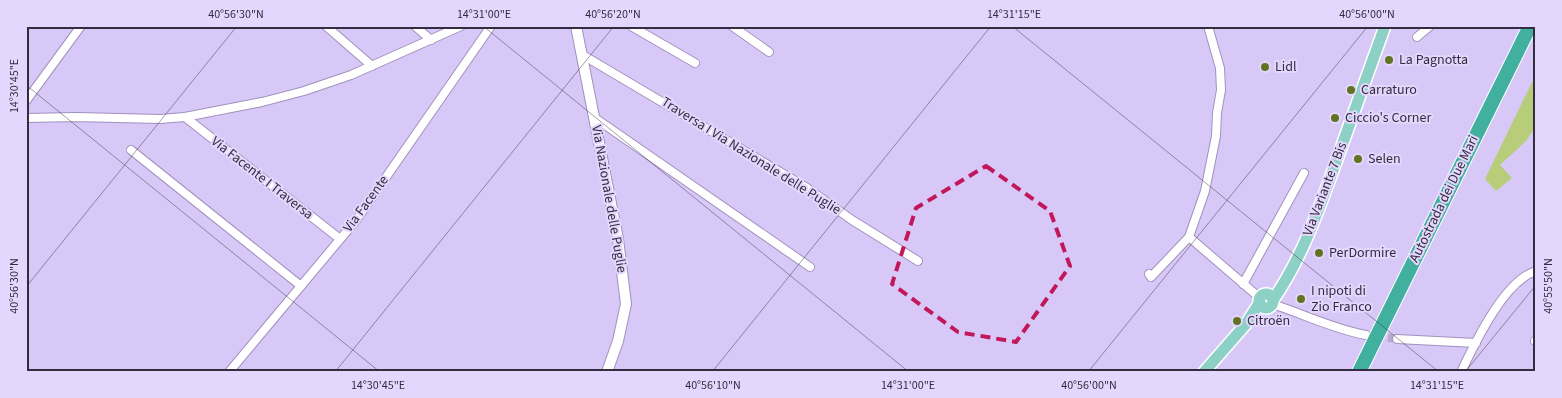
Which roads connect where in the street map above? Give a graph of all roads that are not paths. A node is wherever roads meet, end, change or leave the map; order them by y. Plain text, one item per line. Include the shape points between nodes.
1 (81, 26) edge
2 (326, 26) edge
3 (415, 26) edge
4 (460, 26) edge
5 (491, 26) edge
6 (576, 26) edge
7 (631, 26) edge
8 (732, 26) edge
9 (1208, 26) edge
10 (1385, 26) edge
11 (1430, 26) edge
12 (1530, 26) edge
13 (1536, 33) edge
14 (1417, 37) dead end
15 (431, 40) junction
16 (769, 52) dead end
17 (581, 54) junction
18 (695, 63) dead end
19 (372, 66) junction
20 (26, 100) edge
21 (185, 116) junction
22 (26, 118) edge
23 (595, 118) junction
24 (131, 150) dead end
25 (1304, 173) dead end
26 (1189, 237) junction
27 (340, 239) junction
28 (918, 262) dead end
29 (810, 267) dead end
30 (1536, 271) edge
31 (1149, 274) dead end
32 (1243, 284) junction
33 (301, 286) junction
34 (1266, 301) junction
35 (1366, 335) tunnel mouth
36 (1397, 339) tunnel mouth
37 (1476, 343) junction
38 (229, 372) edge
39 (607, 372) edge
40 (1204, 372) edge
41 (1359, 372) edge
42 (1368, 372) edge
43 (1461, 372) edge

1 - 20 street
2 - 19 street
3 - 15 street
4 - 15 street
5 - 27 street, Via Facente
6 - 17 main road, Via Nazionale delle Puglie
7 - 18 street
8 - 16 street
9 - 26 street via 1220,68 1221,90 1205,191
10 - 34 main road, Via Variante 7 Bis via 1302,250
11 - 14 street
12 - 41 highway, Autostrada dei Due Mari
13 - 42 highway, Autostrada dei Due Mari
15 - 19 street
17 - 23 main road, Via Nazionale delle Puglie
17 - 28 street, Traversa I Via Nazionale delle Puglie via 807,188
19 - 21 street via 329,83 262,102
21 - 22 street via 160,119
21 - 27 street, Via Facente I Traversa
23 - 29 street
23 - 39 main road, Via Nazionale delle Puglie via 618,239 626,304
24 - 33 street
25 - 32 street
26 - 31 street via 1151,277
26 - 32 street
27 - 33 street, Via Facente
30 - 37 street via 1515,284
32 - 34 street
33 - 38 street, Via Facente
34 - 35 street via 1330,327
34 - 40 main road, Via Variante 7 Bis
36 - 37 street
37 - 43 street

